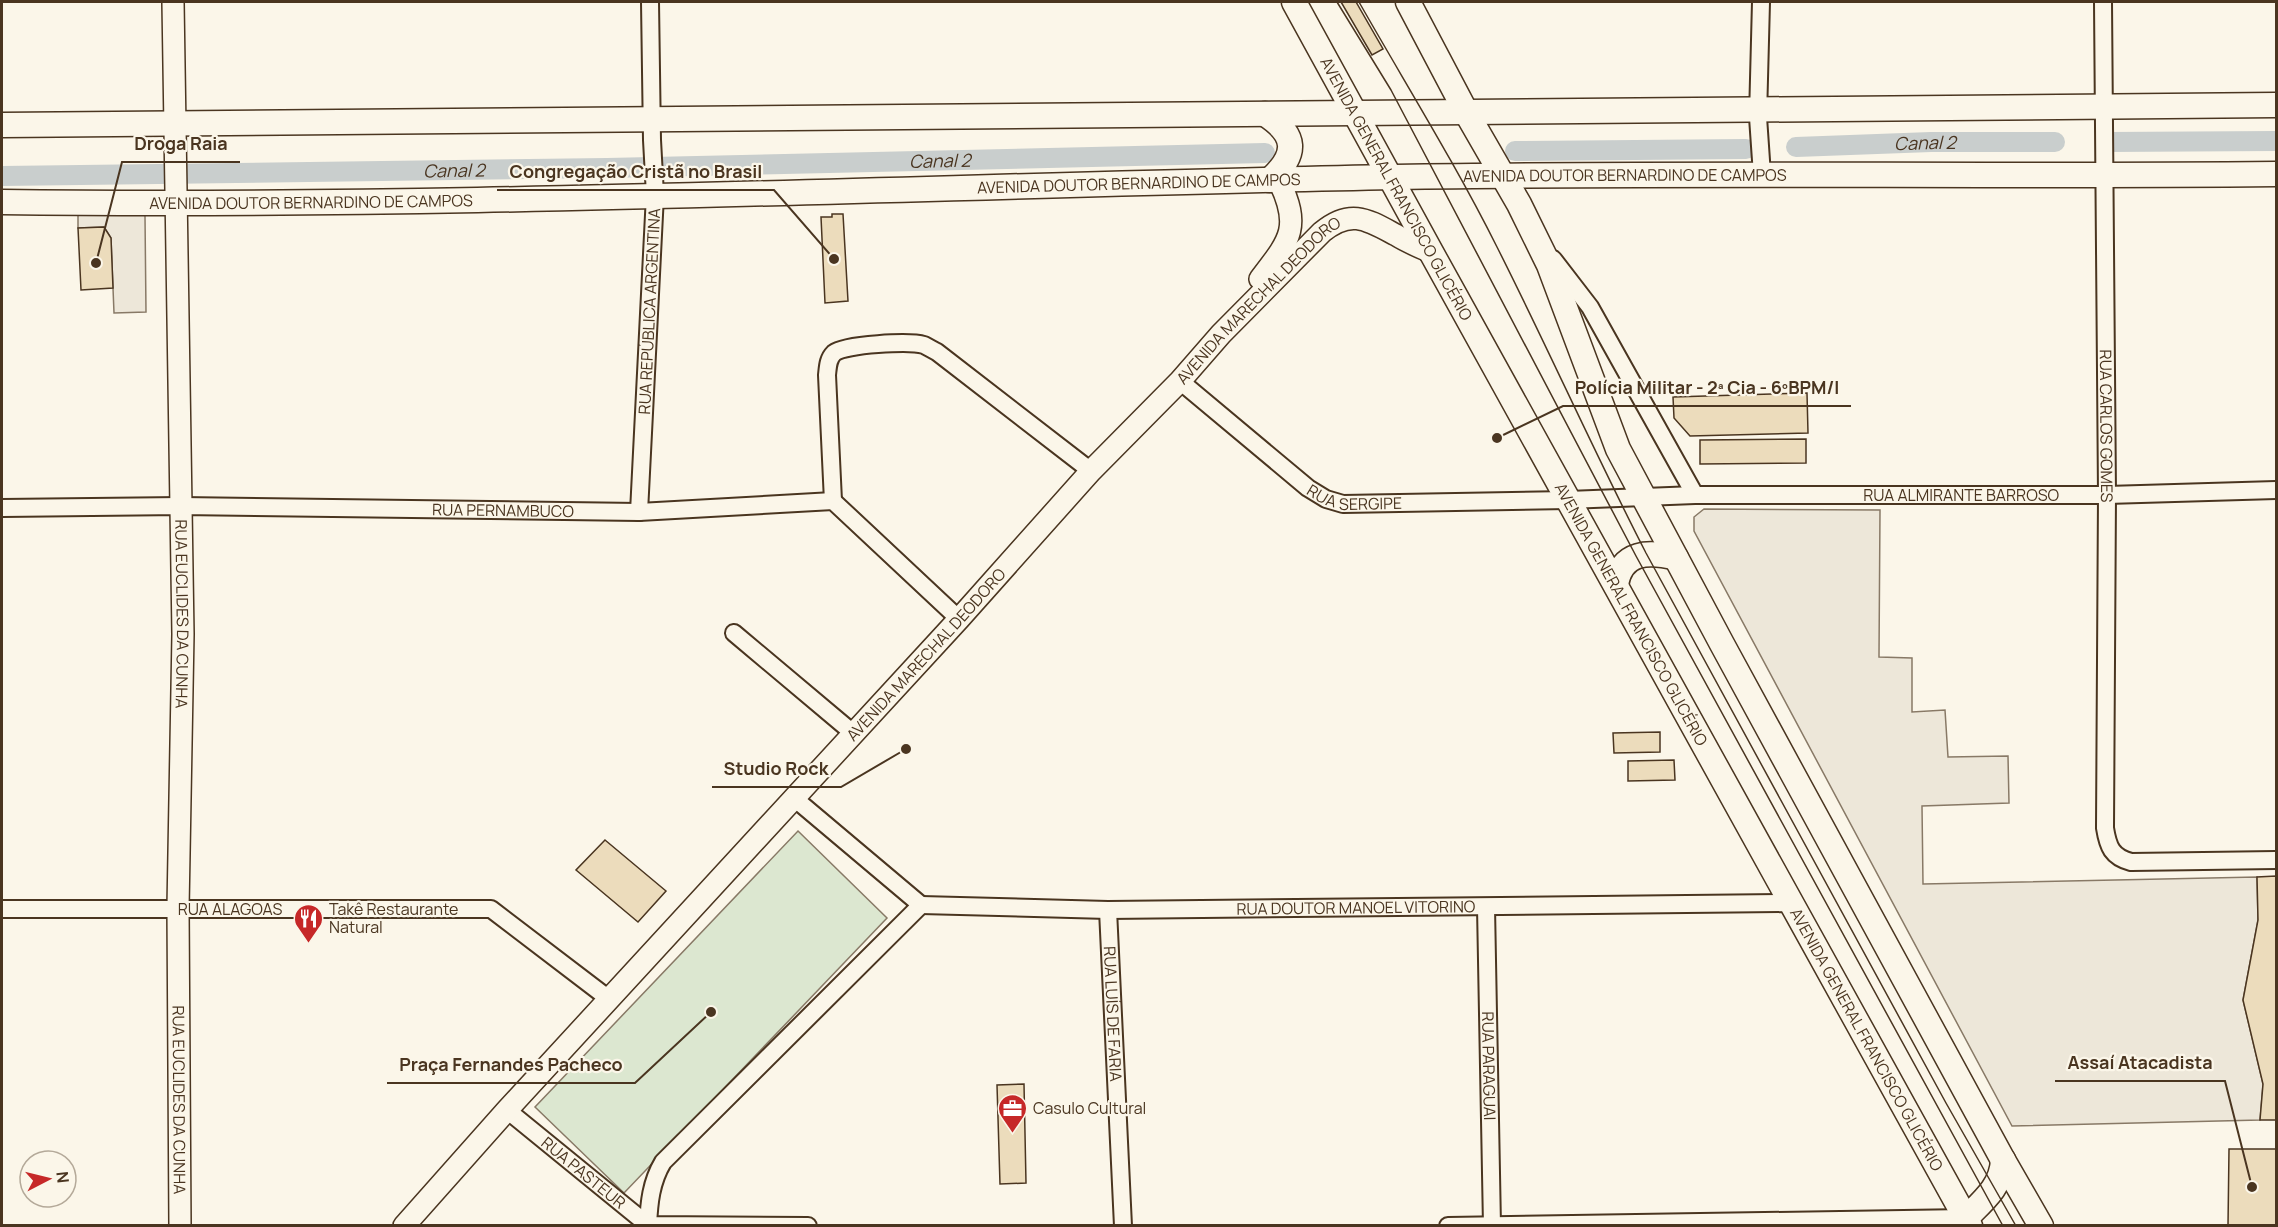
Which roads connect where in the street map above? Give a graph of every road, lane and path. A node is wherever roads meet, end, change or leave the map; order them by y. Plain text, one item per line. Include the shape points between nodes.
1 (173, 2) edge
2 (650, 2) edge
3 (1294, 2) edge
4 (1408, 2) edge
5 (1761, 2) edge
6 (2103, 2) edge
7 (2277, 105) edge
8 (2104, 106) junction
9 (1758, 109) junction
10 (1466, 112) junction
11 (1355, 113) junction
12 (1265, 114) junction
13 (2, 126) edge
14 (652, 130) junction
15 (174, 135) junction
16 (2277, 174) edge
17 (1762, 175) junction
18 (1501, 176) junction
19 (2105, 176) junction
20 (1392, 177) junction
21 (1275, 181) junction
22 (655, 185) junction
23 (175, 193) junction
24 (2, 202) edge
25 (1535, 237) junction
26 (1431, 252) junction
27 (1221, 334) junction
28 (1180, 381) junction
29 (1091, 471) junction
30 (2277, 490) edge
31 (1695, 495) junction
32 (2107, 495) junction
33 (1644, 497) junction
34 (1568, 500) junction
35 (833, 501) junction
36 (181, 506) junction
37 (2, 508) edge
38 (639, 512) junction
39 (1676, 558) junction
40 (1616, 585) junction
41 (959, 618) junction
42 (734, 633) dead end
43 (853, 733) junction
44 (794, 798) junction
45 (2277, 860) edge
46 (1792, 903) junction
47 (921, 905) junction
48 (1486, 907) junction
49 (178, 908) junction
50 (2, 909) edge
51 (1108, 910) junction
52 (609, 999) junction
53 (507, 1110) junction
54 (2004, 1160) junction
55 (1968, 1222) edge
56 (648, 1225) edge
57 (1492, 1225) edge
58 (180, 1226) edge
59 (404, 1226) edge
60 (808, 1226) edge
61 (1123, 1226) edge
62 (1448, 1226) edge
63 (2042, 1226) edge

1 - 15 street, RUA EUCLIDES DA CUNHA
2 - 14 street, RUA REPÚBLICA ARGENTINA
3 - 11 main road, AVENIDA GENERAL FRANCISCO GLICÉRIO
4 - 10 main road
5 - 9 street
6 - 8 street, RUA CARLOS GOMES
7 - 8 main road
8 - 9 main road
8 - 19 street, RUA CARLOS GOMES
9 - 10 main road
9 - 17 street
10 - 11 main road
10 - 18 main road
11 - 12 main road
11 - 20 main road, AVENIDA GENERAL FRANCISCO GLICÉRIO
12 - 14 main road
12 - 21 main road via 1285,129 1290,139 1284,166
13 - 15 main road
14 - 15 main road
14 - 22 street, RUA REPÚBLICA ARGENTINA
15 - 23 street, RUA EUCLIDES DA CUNHA
16 - 19 main road, AVENIDA DOUTOR BERNARDINO DE CAMPOS
17 - 18 main road, AVENIDA DOUTOR BERNARDINO DE CAMPOS
17 - 19 main road, AVENIDA DOUTOR BERNARDINO DE CAMPOS
18 - 20 main road, AVENIDA DOUTOR BERNARDINO DE CAMPOS
18 - 25 main road
19 - 32 street, RUA CARLOS GOMES
20 - 21 main road, AVENIDA DOUTOR BERNARDINO DE CAMPOS
20 - 26 main road, AVENIDA GENERAL FRANCISCO GLICÉRIO
21 - 22 main road, AVENIDA DOUTOR BERNARDINO DE CAMPOS
21 - 27 street via 1291,210 1290,231 1282,250
22 - 23 main road, AVENIDA DOUTOR BERNARDINO DE CAMPOS
22 - 38 street, RUA REPÚBLICA ARGENTINA
23 - 24 main road, AVENIDA DOUTOR BERNARDINO DE CAMPOS
23 - 36 street, RUA EUCLIDES DA CUNHA
25 - 31 street via 1590,307
25 - 33 main road via 1561,292 1610,431
26 - 27 street, AVENIDA MARECHAL DEODORO via 1364,219 1335,222
26 - 34 main road, AVENIDA GENERAL FRANCISCO GLICÉRIO
27 - 28 street, AVENIDA MARECHAL DEODORO
28 - 29 street, AVENIDA MARECHAL DEODORO
28 - 34 street, RUA SERGIPE via 1308,488 1334,502
29 - 35 street via 925,345 850,347 829,358 826,375
29 - 41 street, AVENIDA MARECHAL DEODORO
30 - 32 street, RUA ALMIRANTE BARROSO
31 - 32 street, RUA ALMIRANTE BARROSO
31 - 33 street, RUA ALMIRANTE BARROSO
32 - 45 street, RUA CARLOS GOMES via 2105,828 2110,851 2131,862
33 - 34 street, RUA SERGIPE
33 - 39 main road
34 - 40 main road, AVENIDA GENERAL FRANCISCO GLICÉRIO
35 - 38 street, RUA PERNAMBUCO
35 - 41 street
36 - 37 street, RUA PERNAMBUCO
36 - 38 street, RUA PERNAMBUCO
36 - 49 street, RUA EUCLIDES DA CUNHA via 183,646
39 - 40 main road via 1655,552 1636,556 1622,566
39 - 54 main road
40 - 46 main road, AVENIDA GENERAL FRANCISCO GLICÉRIO
41 - 43 street, AVENIDA MARECHAL DEODORO
42 - 43 street
43 - 44 street, AVENIDA MARECHAL DEODORO
44 - 47 street
44 - 52 street, AVENIDA MARECHAL DEODORO
46 - 48 street, RUA DOUTOR MANOEL VITORINO
46 - 55 main road, AVENIDA GENERAL FRANCISCO GLICÉRIO
47 - 51 street, RUA DOUTOR MANOEL VITORINO
47 - 56 street via 663,1162 651,1191
48 - 51 street, RUA DOUTOR MANOEL VITORINO
48 - 57 street, RUA PARAGUAI
49 - 50 street, RUA ALAGOAS
49 - 52 street, RUA ALAGOAS via 491,909
49 - 58 street, RUA EUCLIDES DA CUNHA
51 - 61 street, RUA LUÍS DE FARIA
52 - 53 street, AVENIDA MARECHAL DEODORO
53 - 56 street, RUA PASTEUR
53 - 59 street, AVENIDA MARECHAL DEODORO
54 - 55 main road via 2001,1179
54 - 63 main road
55 - 57 street
56 - 60 street
57 - 62 street

